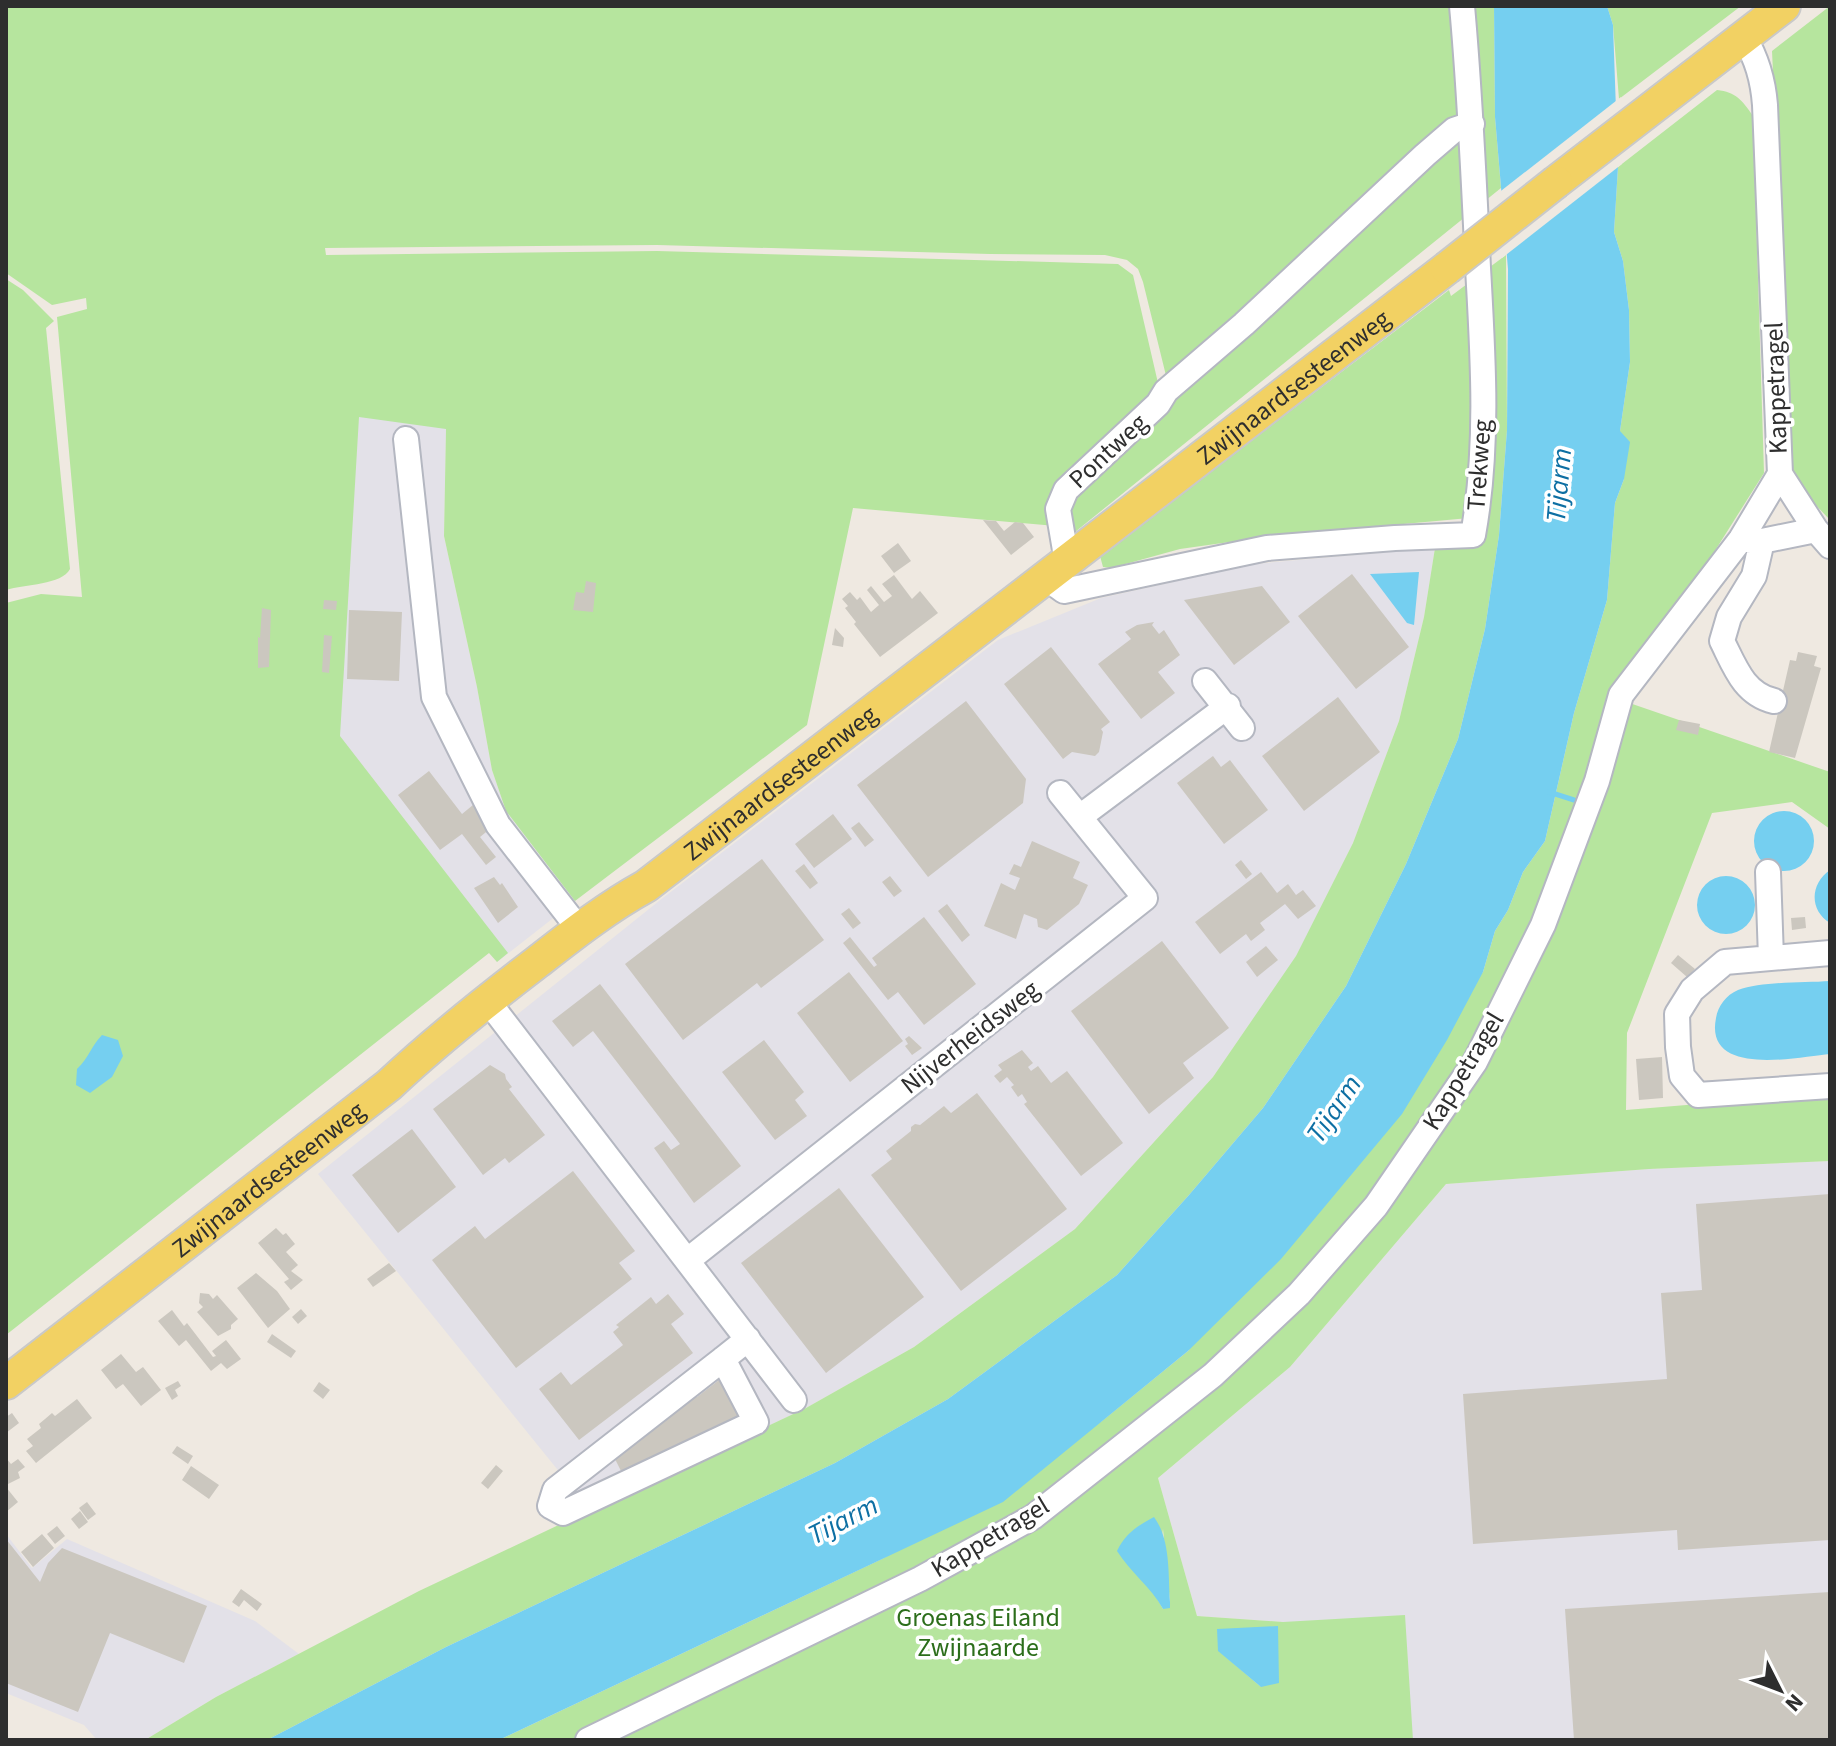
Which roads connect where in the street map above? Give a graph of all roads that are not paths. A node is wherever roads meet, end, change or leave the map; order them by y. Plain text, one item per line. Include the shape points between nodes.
1 (1462, 6) edge
2 (1784, 6) edge
3 (1744, 37) junction
4 (1472, 124) junction
5 (406, 439) dead end
6 (1780, 474) junction
7 (1823, 538) edge
8 (1745, 545) junction
9 (1056, 570) junction
10 (1205, 681) dead end
11 (1774, 701) dead end
12 (1228, 706) junction
13 (1242, 728) dead end
14 (1060, 793) dead end
15 (1081, 816) junction
16 (1768, 872) dead end
17 (579, 929) junction
18 (1830, 953) edge
19 (1771, 958) junction
20 (487, 1000) junction
21 (1830, 1086) edge
22 (688, 1260) junction
23 (748, 1339) junction
24 (723, 1359) junction
25 (6, 1383) edge
26 (794, 1400) dead end
27 (588, 1740) edge

1 - 4 street, Trekweg
2 - 3 main road, Zwijnaardsesteenweg
3 - 6 street, Kappetragel via 1763,79
3 - 9 main road, Zwijnaardsesteenweg, bridge
4 - 9 street, Pontweg via 1454,130 1425,155 1166,391 1066,490 1058,509
4 - 9 street, Trekweg via 1483,356 1483,432 1473,535 1267,548 1064,591
5 - 17 street via 434,697 498,825
6 - 7 street
6 - 8 street, Kappetragel
7 - 8 street
8 - 11 street via 1754,576 1729,617 1722,641 1757,697
8 - 27 street, Kappetragel via 1621,695 1597,781 1543,925 1475,1062 1376,1206 1299,1294 1213,1375 1033,1517 920,1579
9 - 17 main road, Zwijnaardsesteenweg via 646,886
10 - 12 street
12 - 13 street
12 - 15 street
14 - 15 street, Nijverheidsweg
15 - 22 street, Nijverheidsweg via 1145,898
16 - 19 street
17 - 20 main road, Zwijnaardsesteenweg
18 - 19 street
19 - 21 street via 1725,962 1692,990 1677,1014 1682,1076 1698,1095
20 - 22 street
20 - 25 main road, Zwijnaardsesteenweg via 389,1085
22 - 23 street
23 - 24 street
23 - 26 street
24 - 24 street via 555,1490 550,1506 563,1513 756,1422

